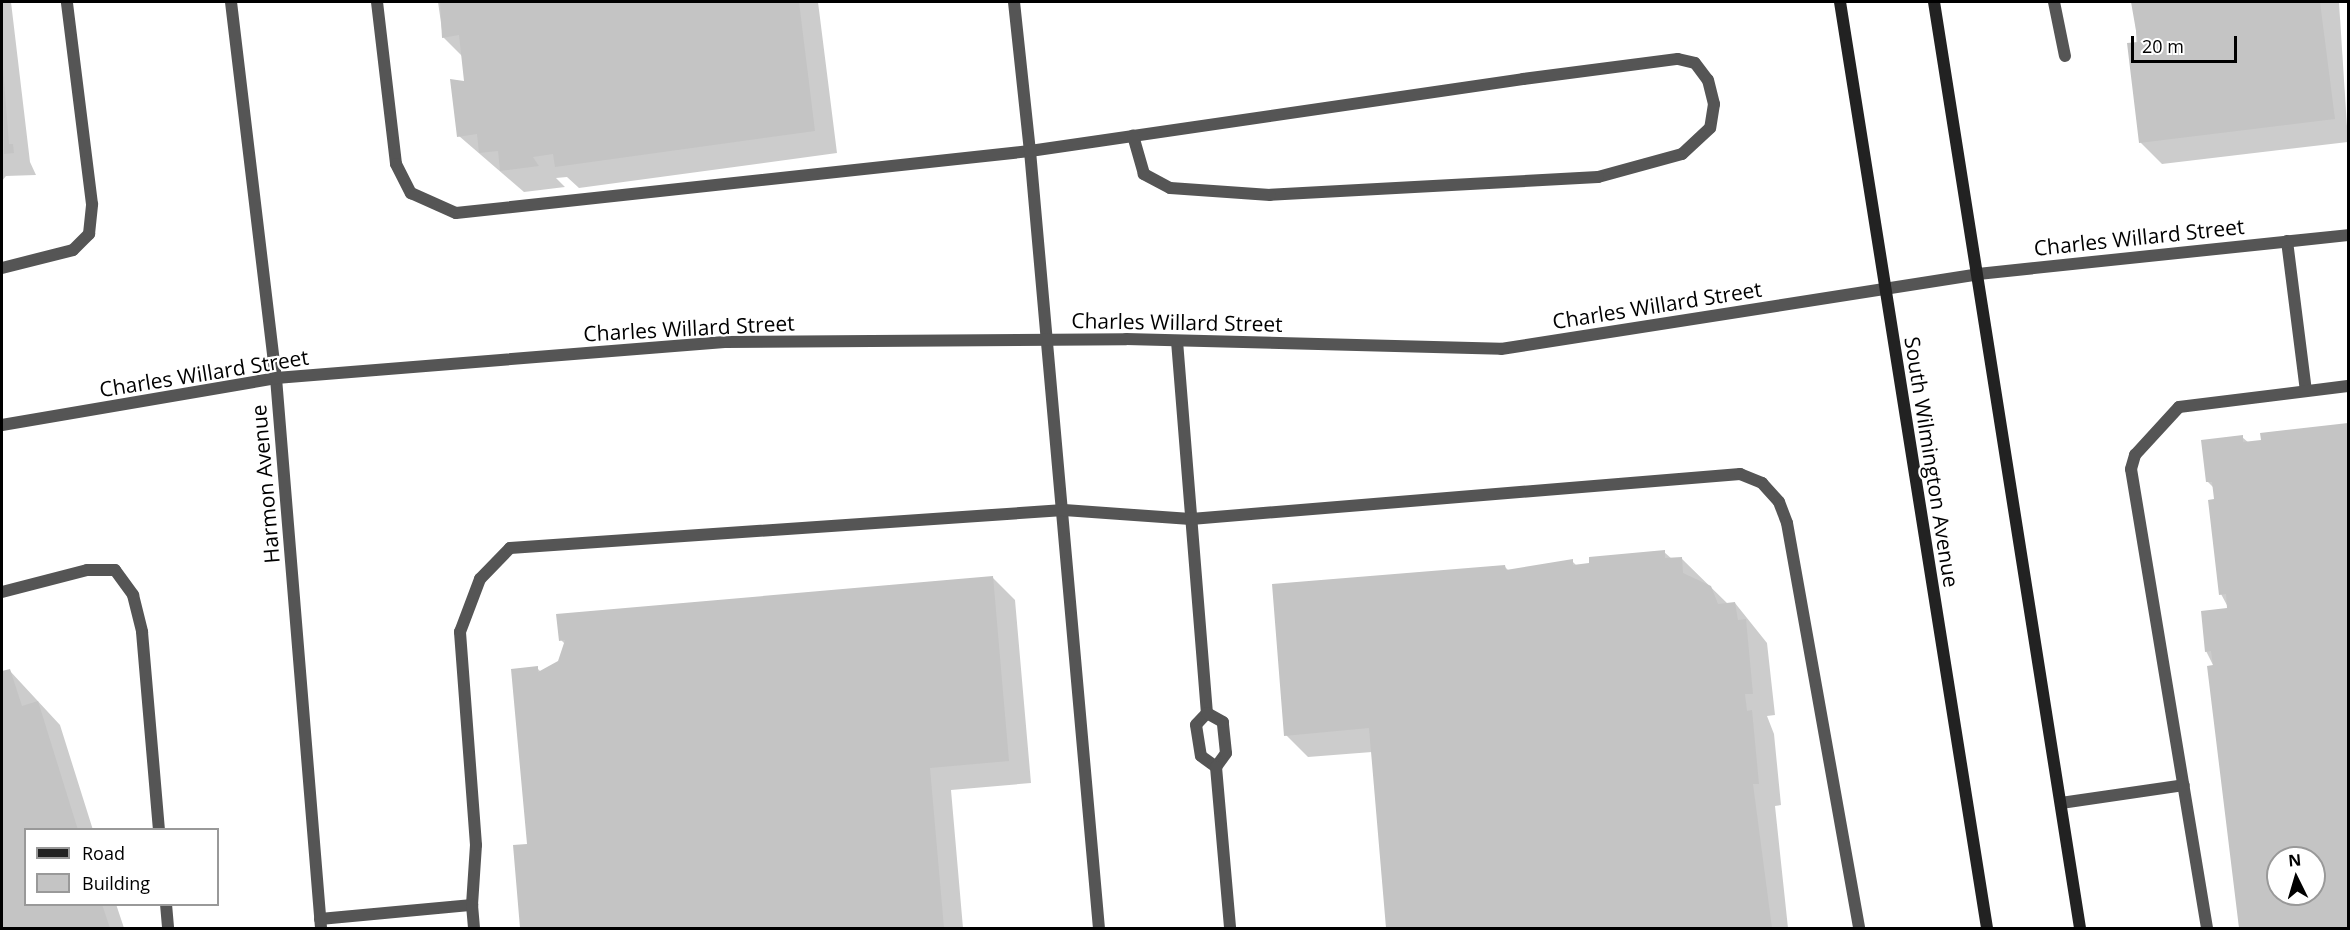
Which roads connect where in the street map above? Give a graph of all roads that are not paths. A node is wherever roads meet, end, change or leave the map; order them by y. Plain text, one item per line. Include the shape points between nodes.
1 (67, 2) edge
2 (231, 2) edge
3 (377, 2) edge
4 (1014, 2) edge
5 (1840, 2) edge
6 (1934, 2) edge
7 (2054, 2) edge
8 (2065, 56) dead end
9 (1133, 136) junction
10 (1030, 151) junction
11 (2349, 235) edge
12 (2287, 242) junction
13 (2, 268) edge
14 (1978, 274) junction
15 (1884, 288) junction
16 (1049, 340) junction
17 (1177, 341) junction
18 (276, 378) junction
19 (2349, 386) edge
20 (2306, 391) junction
21 (2, 425) edge
22 (1064, 510) junction
23 (1191, 519) junction
24 (2, 592) edge
25 (1207, 713) junction
26 (1216, 767) junction
27 (2184, 785) junction
28 (2061, 803) junction
29 (159, 828) edge
30 (472, 905) junction
31 (166, 906) edge
32 (320, 924) edge
33 (168, 928) edge
34 (474, 928) edge
35 (1100, 928) edge
36 (1230, 928) edge
37 (1859, 928) edge
38 (1987, 928) edge
39 (2080, 928) edge
40 (2207, 928) edge

1 - 13 street via 92,204 89,234 73,250
2 - 18 street, Harmon Avenue
3 - 10 street via 396,164 411,193 456,213
4 - 10 street
5 - 15 main road, South Wilmington Avenue
6 - 14 main road
7 - 8 street
9 - 9 street via 1678,59 1695,63 1708,80 1714,104 1710,128 1682,154 1598,177 1270,195 1170,188 1144,174
9 - 10 street
10 - 16 street
11 - 12 street, Charles Willard Street
12 - 14 street, Charles Willard Street
12 - 20 street
14 - 15 street, Charles Willard Street
14 - 28 main road
15 - 17 street, Charles Willard Street via 1500,349
15 - 38 main road, South Wilmington Avenue
16 - 17 street, Charles Willard Street
16 - 18 street, Charles Willard Street via 725,342
16 - 22 street
17 - 23 street
18 - 21 street, Charles Willard Street
18 - 32 street, Harmon Avenue
19 - 20 street
20 - 27 street via 2179,407 2157,424 2134,455 2131,469
22 - 23 street
22 - 30 street via 510,548 480,579 460,632 476,845
22 - 35 street
23 - 25 street
23 - 37 street via 1740,474 1762,483 1779,502 1787,523
24 - 29 street via 87,570 115,570 133,595 142,632
25 - 26 street via 1196,725 1201,756
25 - 26 street via 1223,722 1226,753
26 - 36 street
27 - 28 street
27 - 40 street
28 - 39 main road
30 - 32 street
30 - 34 street
31 - 33 street

